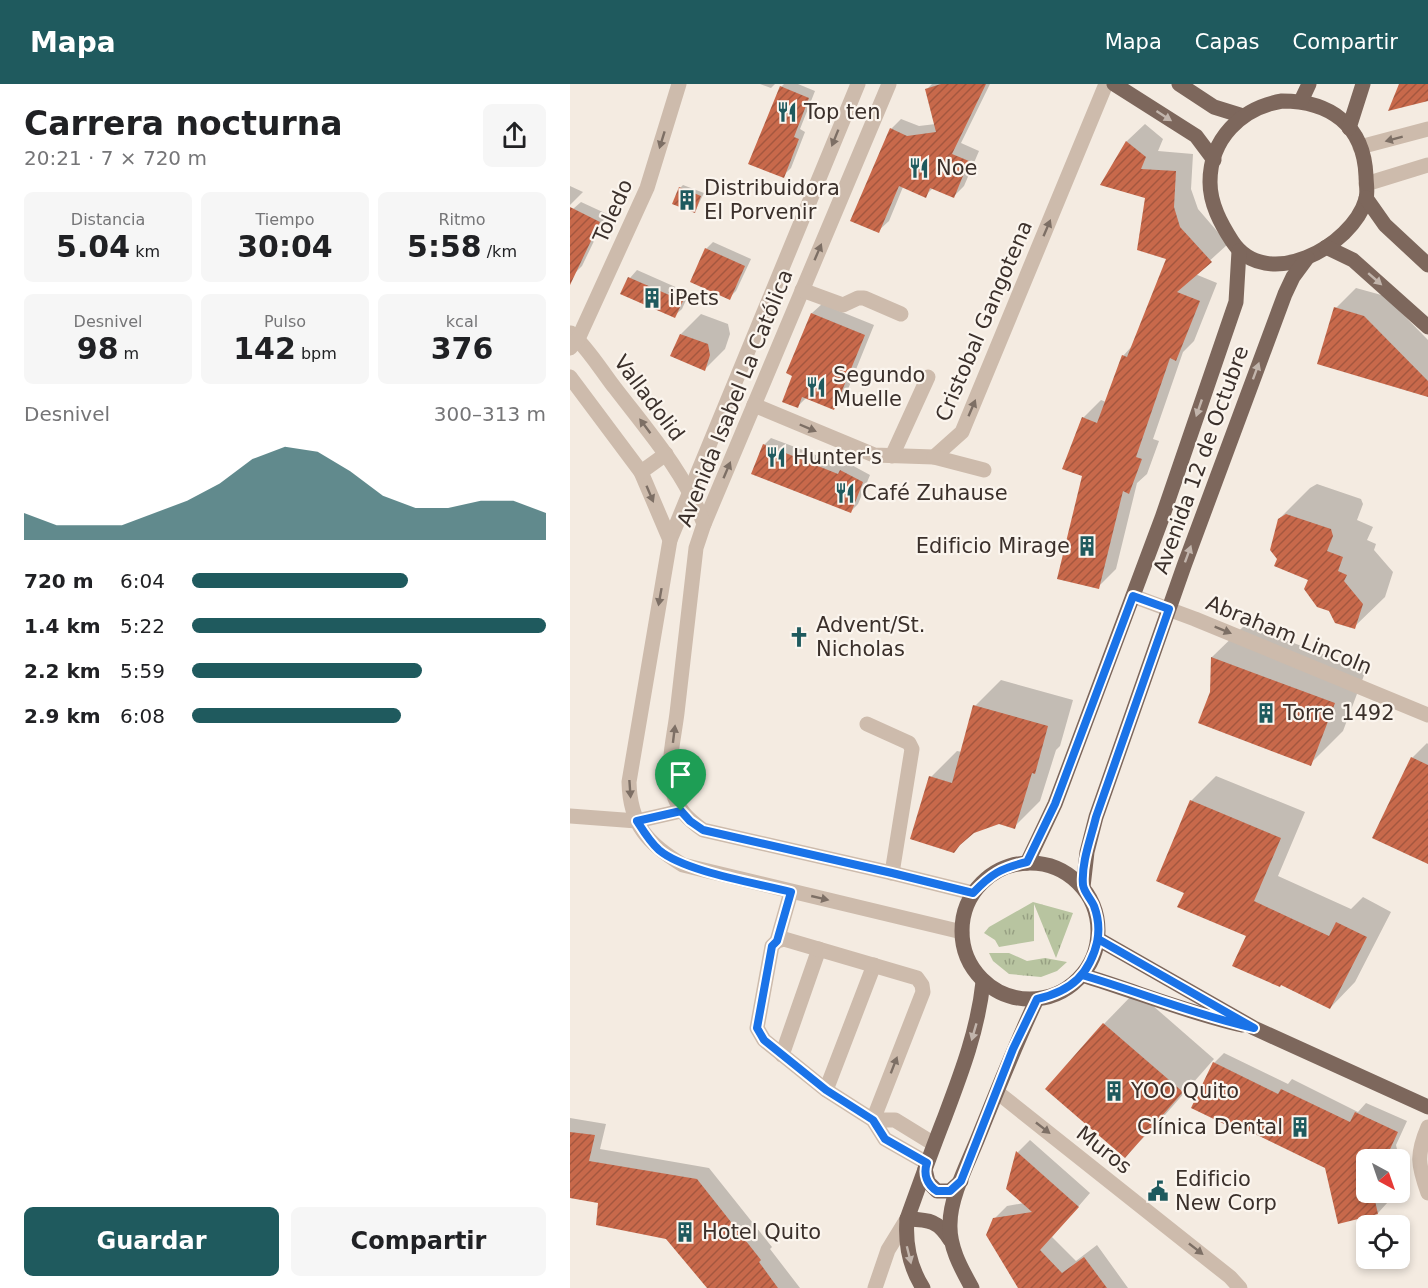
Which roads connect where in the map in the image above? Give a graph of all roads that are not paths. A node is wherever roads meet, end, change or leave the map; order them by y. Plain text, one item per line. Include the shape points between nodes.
1 (679, 84) edge
2 (858, 84) edge
3 (889, 84) edge
4 (1106, 84) edge
5 (1114, 84) edge
6 (1179, 84) edge
7 (1309, 84) edge
8 (1363, 84) edge
9 (1301, 101) junction
10 (1243, 116) junction
11 (1349, 128) junction
12 (1428, 129) edge
13 (1360, 147) junction
14 (1214, 160) junction
15 (1428, 165) edge
16 (1366, 191) junction
17 (1326, 247) junction
18 (1239, 251) junction
19 (1307, 258) junction
20 (1428, 265) edge
21 (802, 290) junction
22 (901, 314) dead end
23 (1428, 327) edge
24 (572, 340) edge
25 (570, 377) edge
26 (928, 377) dead end
27 (754, 405) junction
28 (666, 454) junction
29 (892, 456) junction
30 (934, 457) junction
31 (984, 470) dead end
32 (641, 471) junction
33 (690, 492) junction
34 (704, 524) junction
35 (670, 540) junction
36 (1133, 596) junction
37 (1169, 609) junction
38 (1428, 715) edge
39 (867, 724) dead end
40 (681, 811) junction
41 (570, 816) edge
42 (637, 821) junction
43 (1027, 862) junction
44 (892, 873) junction
45 (1083, 887) junction
46 (791, 892) junction
47 (973, 893) junction
48 (962, 932) junction
49 (1098, 939) junction
50 (777, 941) junction
51 (819, 949) junction
52 (874, 965) junction
53 (1082, 975) junction
54 (983, 982) junction
55 (1037, 999) junction
56 (1254, 1028) junction
57 (782, 1055) junction
58 (826, 1090) junction
59 (997, 1092) junction
60 (1428, 1107) edge
61 (873, 1120) junction
62 (1428, 1127) edge
63 (934, 1144) junction
64 (926, 1166) junction
65 (961, 1181) junction
66 (1428, 1193) edge
67 (907, 1219) junction
68 (951, 1243) junction
69 (875, 1288) edge
70 (923, 1288) edge
71 (972, 1288) edge
72 (1240, 1288) edge

1 -> 24 street, Toledo via 647,188
2 -> 33 street, Avenida Isabel La Católica
21 -> 3 street, Avenida Isabel La Católica
30 -> 4 street, Cristobal Gangotena via 962,432
5 -> 14 main road via 1196,136
6 - 10 main road via 1214,107
7 - 9 main road
8 - 11 main road
9 - 10 main road via 1265,104
9 - 11 main road via 1333,113
10 - 14 main road via 1221,142
11 - 13 main road
12 -> 13 street
13 - 16 main road
14 - 18 main road via 1210,182 1213,200 1221,224
15 - 16 street
16 - 17 main road via 1356,217
16 - 20 main road via 1385,225
17 - 19 main road
17 -> 23 main road via 1353,260
18 - 19 main road via 1259,262 1277,264
18 -> 36 main road, Avenida 12 de Octubre via 1236,303
37 -> 19 main road, Avenida 12 de Octubre via 1285,294
21 - 22 street via 843,305 864,298
21 - 27 street, Avenida Isabel La Católica
28 -> 24 street, Valladolid
25 - 32 street
26 - 29 street
27 -> 29 street via 874,455
34 -> 27 street, Avenida Isabel La Católica
28 - 32 street
28 - 33 street, Valladolid
29 - 30 street
30 - 31 street
32 -> 35 street
33 - 34 street, Valladolid
33 - 35 street, Avenida Isabel La Católica
40 -> 34 street, Avenida Isabel La Católica via 672,791 671,771 696,548
35 -> 42 street, Avenida Isabel La Católica via 629,782
36 - 37 street, Abraham Lincoln
36 - 43 main road, Avenida 12 de Octubre via 1055,804
37 -> 38 street, Abraham Lincoln
37 - 45 main road, Avenida 12 de Octubre via 1096,817
39 - 44 street via 909,742 912,749
40 - 42 street
40 - 44 street via 703,830
41 - 42 street
42 - 46 street, Avenida Isabel La Católica via 660,851 683,865
43 - 45 main road via 1064,871
43 - 47 main road via 988,877
44 - 47 street
45 - 49 main road via 1096,912
46 -> 48 street, Avenida Isabel La Católica
46 - 50 street
47 - 48 main road via 964,912
48 - 54 main road via 967,959
49 - 53 main road
49 - 56 main road
50 - 51 street via 784,939
50 - 57 street via 772,946 757,1028 764,1040
51 - 52 street
51 - 57 street
52 - 58 street
61 -> 52 street via 923,992 917,978
53 - 55 main road via 1054,995
53 - 56 main road
54 - 55 main road via 1017,998
54 -> 63 main road via 974,1033
55 - 59 main road
56 - 60 main road
57 - 58 street
58 - 61 street
59 - 65 main road
59 -> 72 street, Muros
61 - 63 street via 895,1120
61 - 64 street via 885,1139
62 - 66 street via 1419,1148
63 - 64 main road
64 - 65 main road via 930,1186 941,1192 953,1189
64 - 67 main road
65 - 68 main road via 950,1221
67 - 68 main road via 936,1223
67 - 69 street via 888,1250
67 -> 70 main road via 908,1252
68 - 71 main road

